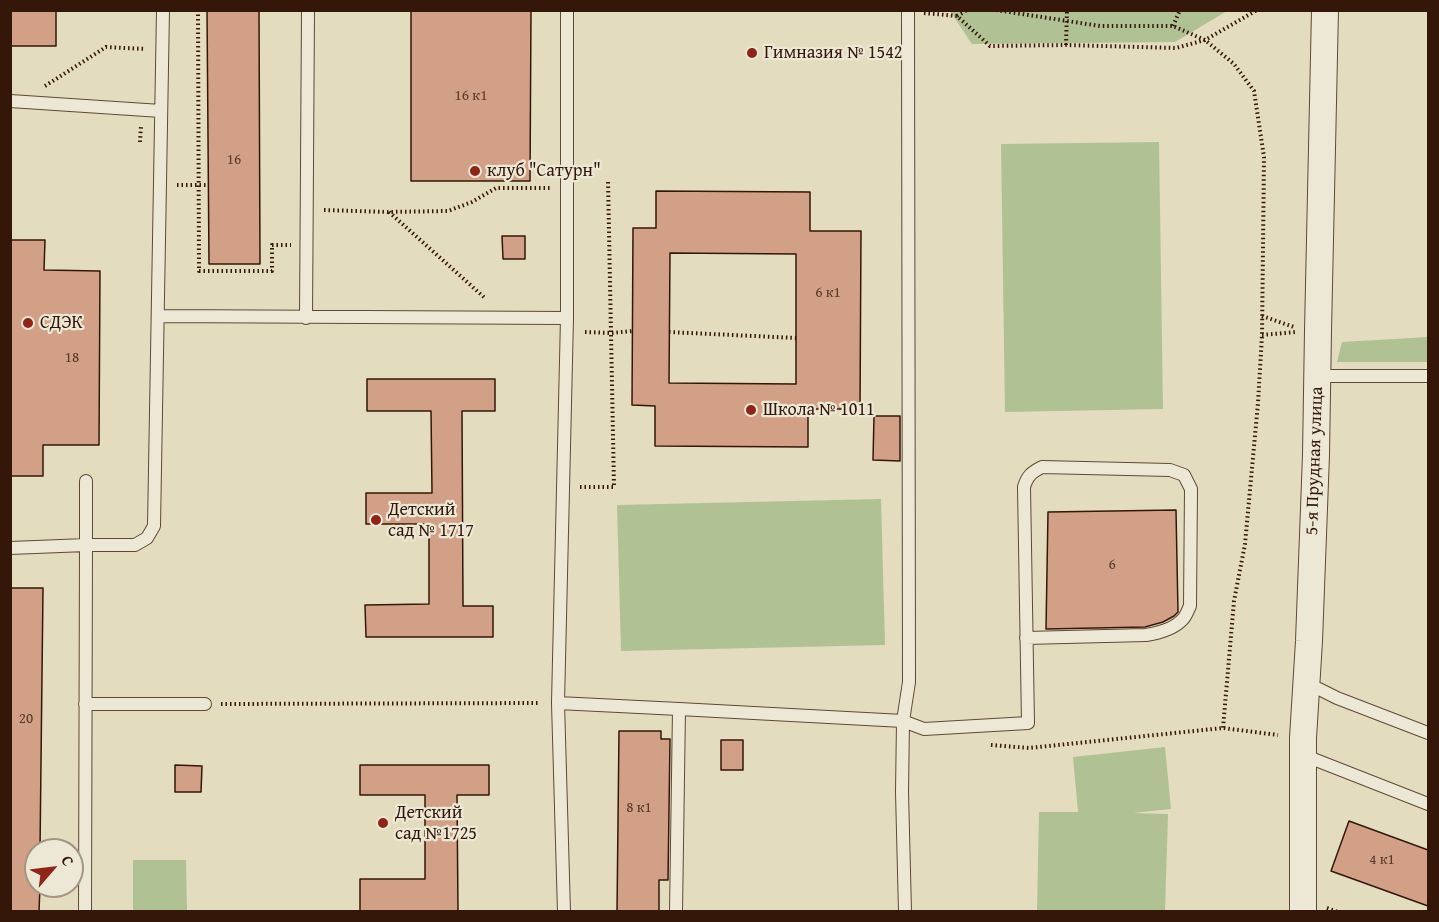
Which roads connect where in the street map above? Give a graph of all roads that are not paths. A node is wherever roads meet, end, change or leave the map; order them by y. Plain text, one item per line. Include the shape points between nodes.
1 (163, 10) edge
2 (308, 10) edge
3 (567, 10) edge
4 (1325, 10) edge
5 (908, 11) edge
6 (10, 101) edge
7 (161, 111) junction
8 (158, 316) junction
9 (306, 318) junction
10 (567, 318) junction
11 (1318, 376) junction
12 (1428, 376) edge
13 (86, 481) dead end
14 (86, 545) junction
15 (10, 548) edge
16 (1026, 638) junction
17 (1307, 686) junction
18 (558, 703) junction
19 (85, 704) junction
20 (205, 704) road end
21 (679, 709) junction
22 (903, 721) junction
23 (1428, 733) edge
24 (1303, 747) junction
25 (1428, 804) edge
26 (85, 912) edge
27 (564, 912) edge
28 (676, 912) edge
29 (905, 912) edge
30 (1303, 912) edge

1 - 7 lane
2 - 9 lane
3 - 10 lane
4 - 11 street, 5-я Прудная улица
5 - 22 lane via 909,682
6 - 7 lane
7 - 8 lane
8 - 9 lane
8 - 14 lane via 154,526 147,538 135,545
9 - 10 lane
10 - 18 lane
11 - 12 lane
11 - 17 street, 5-я Прудная улица
13 - 14 lane
14 - 15 lane
14 - 19 lane
16 - 16 lane via 1024,487 1032,471 1042,467 1170,470 1184,475 1191,489 1190,606 1184,619 1160,633 1146,635
16 - 22 lane via 1028,723 924,729
17 - 23 lane
17 - 24 street, 5-я Прудная улица
18 - 21 lane
18 - 27 lane
19 - 20 lane
19 - 26 lane
21 - 22 lane
21 - 28 lane
22 - 29 lane
24 - 25 lane
24 - 30 street, 5-я Прудная улица

